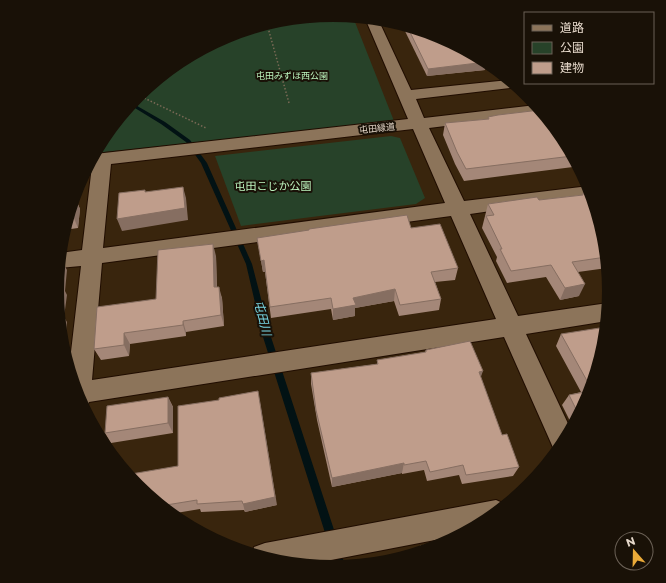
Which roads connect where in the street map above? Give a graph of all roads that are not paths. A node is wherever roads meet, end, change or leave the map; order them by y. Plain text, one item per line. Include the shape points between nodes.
1 (374, 25) edge
2 (506, 85) edge
3 (405, 95) junction
4 (533, 111) edge
5 (418, 124) junction
6 (99, 159) edge
7 (97, 162) edge
8 (583, 192) edge
9 (458, 210) junction
10 (92, 256) junction
11 (66, 260) edge
12 (602, 313) edge
13 (511, 327) junction
14 (79, 380) edge
15 (83, 393) edge
16 (560, 435) edge
17 (482, 517) edge
18 (278, 556) edge

1 - 3 street
2 - 3 street
3 - 5 street
4 - 5 street, 屯田緑道
5 - 6 street, 屯田緑道 via 212,138 185,149
5 - 9 street
7 - 10 street
8 - 9 street
9 - 10 street
9 - 13 street
10 - 11 street
10 - 14 street
12 - 13 street
13 - 15 street
13 - 16 street
17 - 18 street

